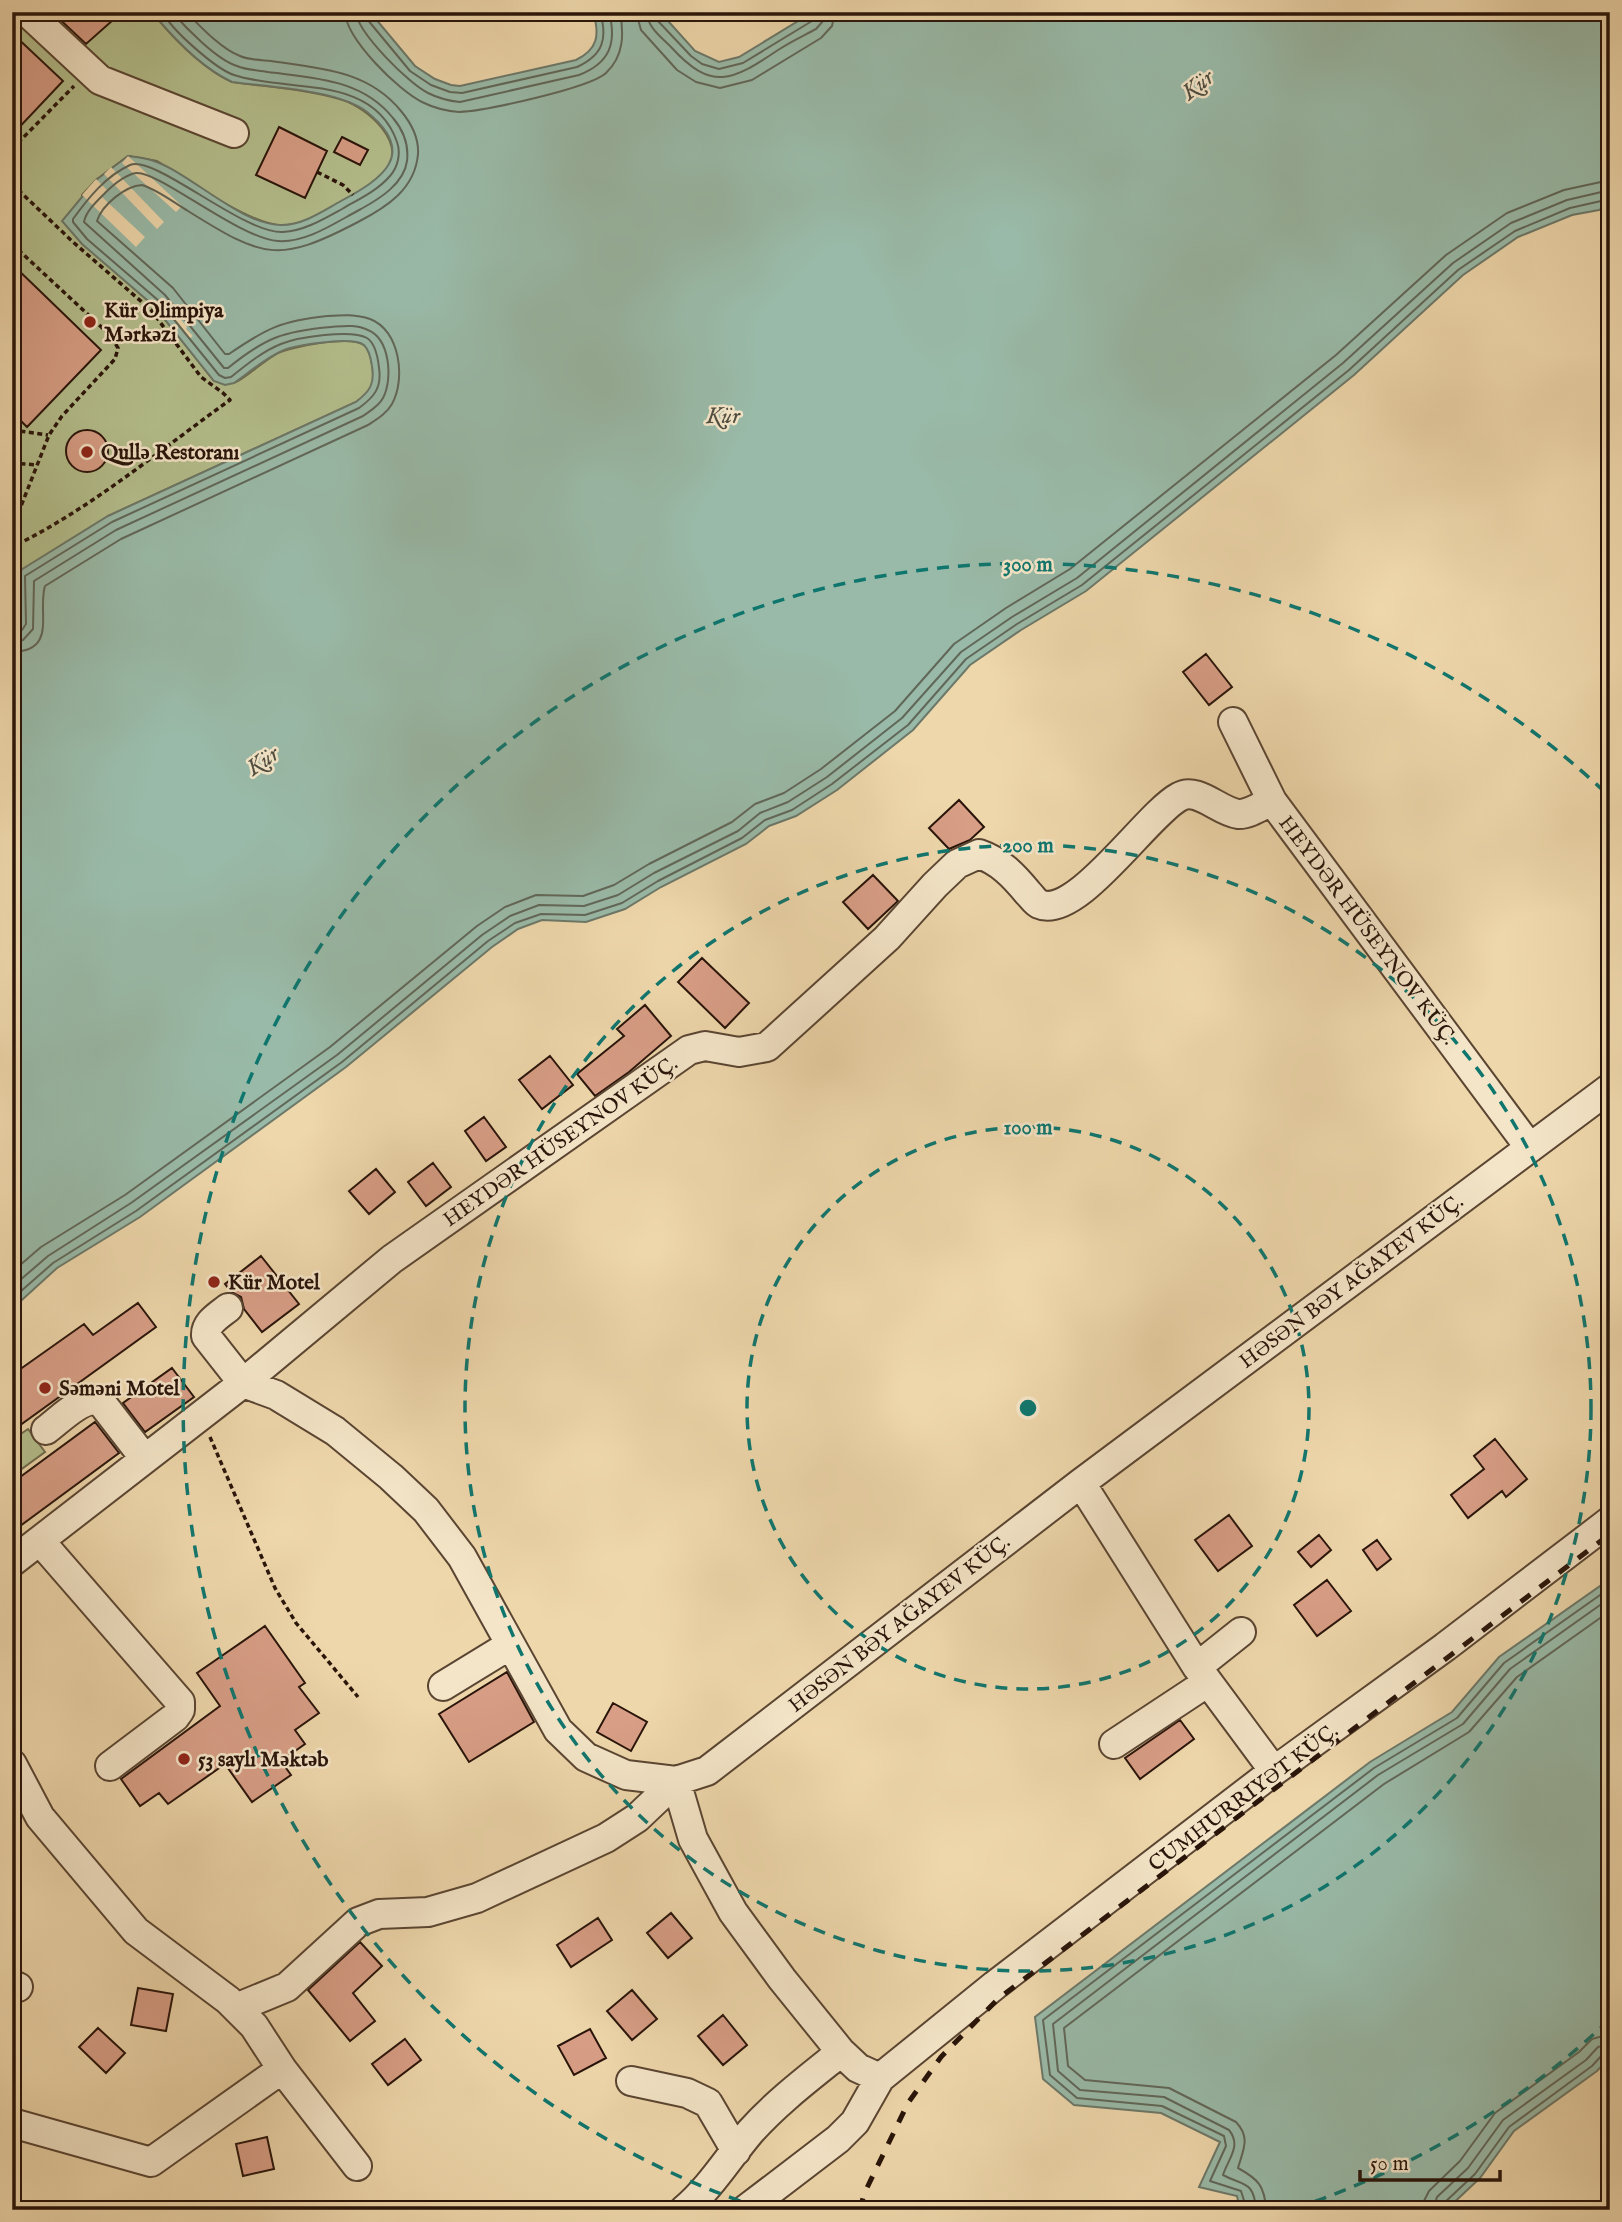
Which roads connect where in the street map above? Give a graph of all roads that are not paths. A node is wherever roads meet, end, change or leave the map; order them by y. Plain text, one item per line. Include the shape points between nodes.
1 (27, 12) edge
2 (234, 134) dead end
3 (1233, 722) dead end
4 (1272, 801) junction
5 (1610, 1088) edge
6 (1530, 1148) junction
7 (228, 1308) dead end
8 (243, 1383) junction
9 (47, 1430) dead end
10 (145, 1460) junction
11 (1082, 1483) junction
12 (1610, 1521) edge
13 (40, 1541) junction
14 (12, 1562) edge
15 (1241, 1632) dead end
16 (510, 1645) junction
17 (1203, 1675) junction
18 (443, 1686) dead end
19 (1114, 1744) dead end
20 (12, 1764) edge
21 (110, 1766) dead end
22 (1274, 1771) junction
23 (676, 1781) junction
24 (236, 2008) junction
25 (841, 2052) junction
26 (282, 2069) junction
27 (880, 2078) junction
28 (631, 2081) dead end
29 (12, 2123) edge
30 (736, 2151) junction
31 (356, 2166) dead end
32 (684, 2210) edge
33 (745, 2210) edge

1 - 2 street via 100,80
3 - 4 street
4 - 6 street, HEYDƏR HÜSEYNOV KÜÇ.
4 - 8 street, HEYDƏR HÜSEYNOV KÜÇ. via 1240,814 1214,807 1201,795 1181,795 1156,814 1094,880 1068,901 1048,906 1037,903 995,859 979,854 957,864 887,938 767,1046 739,1052 705,1046 689,1050 391,1259
5 - 6 street, HƏSƏN BƏY AĞAYEV KÜÇ.
6 - 11 street, HƏSƏN BƏY AĞAYEV KÜÇ.
7 - 8 street via 209,1323 206,1336
8 - 10 street, HEYDƏR HÜSEYNOV KÜÇ.
8 - 16 street, HƏSƏN BƏY AĞAYEV KÜÇ. via 276,1395 335,1431 426,1510 462,1557
9 - 10 street via 94,1398 102,1402
10 - 13 street, HEYDƏR HÜSEYNOV KÜÇ.
11 - 17 street
11 - 23 street, HƏSƏN BƏY AĞAYEV KÜÇ. via 707,1771
12 - 22 street, CUMHURRIYƏT KÜÇ.
13 - 14 street, HEYDƏR HÜSEYNOV KÜÇ.
13 - 21 street via 180,1702 175,1717
15 - 17 street
16 - 18 street
16 - 23 street, HƏSƏN BƏY AĞAYEV KÜÇ. via 558,1730 586,1757 626,1775
17 - 19 street
17 - 22 street
20 - 24 street via 40,1817 136,1931
22 - 27 street, CUMHURRIYƏT KÜÇ.
23 - 24 street via 638,1818 606,1839 477,1898 428,1912 379,1914 358,1922 287,1987
23 - 25 street via 693,1839 733,1912
24 - 26 street via 254,2026
25 - 27 street via 858,2068
25 - 30 street via 770,2111
26 - 29 street via 150,2162
26 - 31 street
27 - 33 street via 855,2122 838,2139
28 - 30 street via 687,2093 708,2103
30 - 32 street via 704,2194

